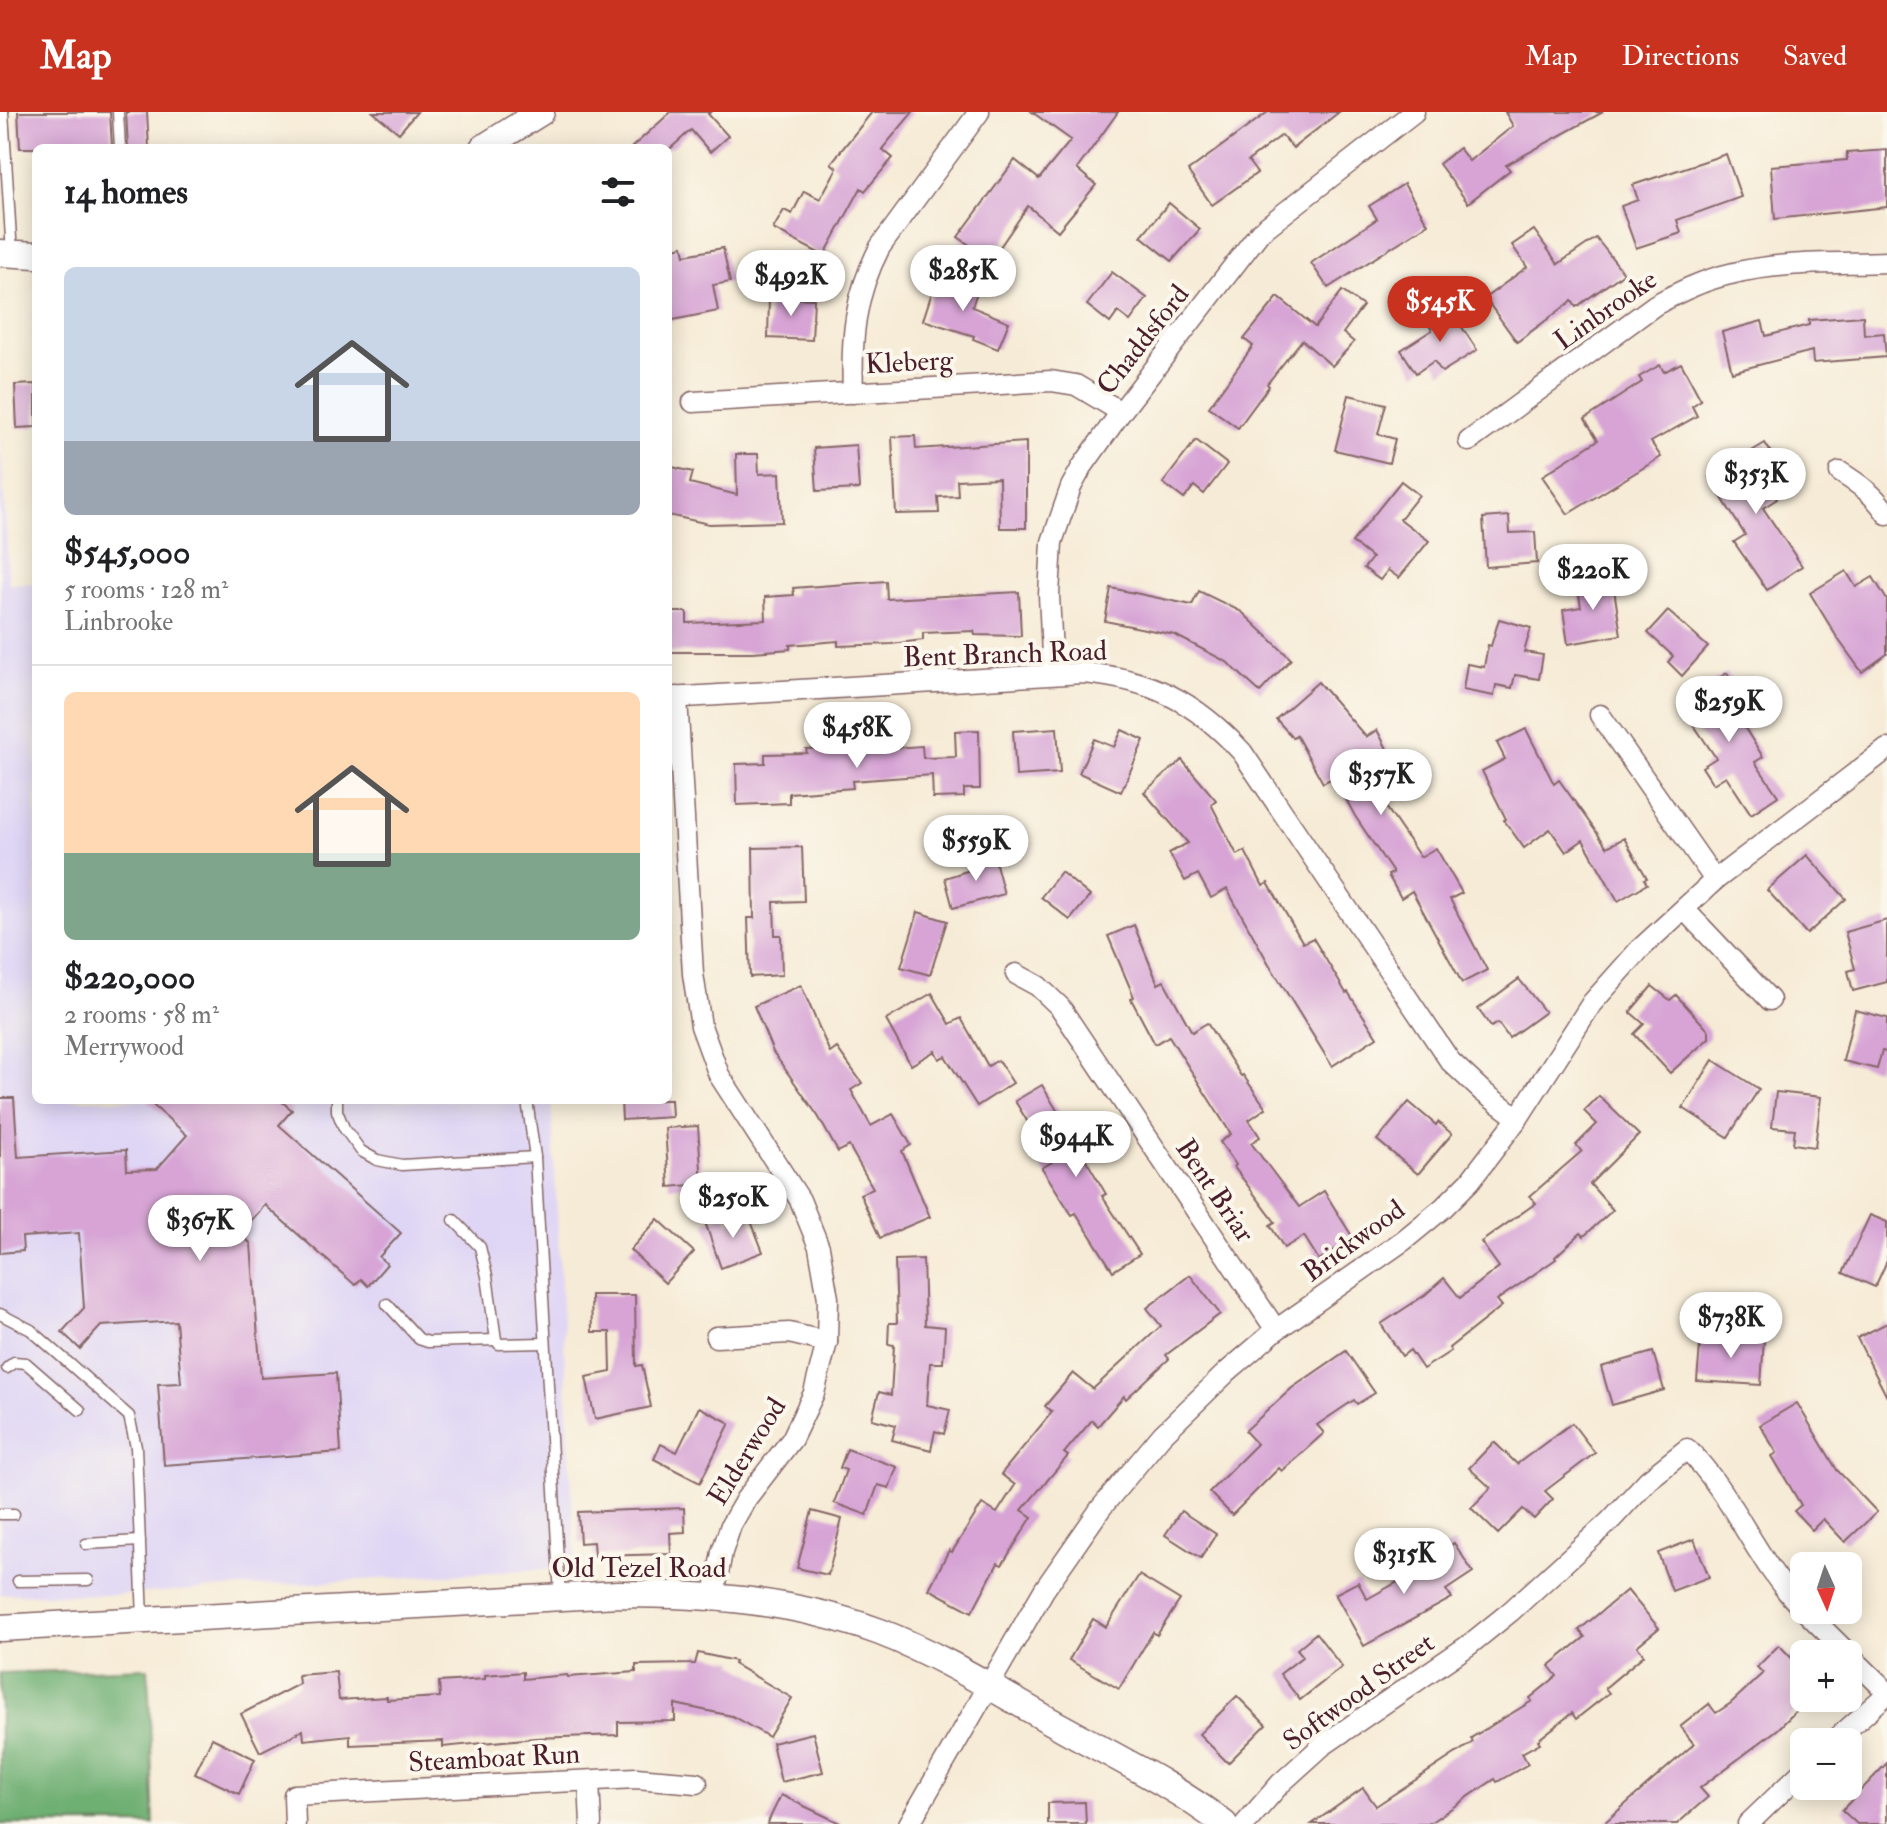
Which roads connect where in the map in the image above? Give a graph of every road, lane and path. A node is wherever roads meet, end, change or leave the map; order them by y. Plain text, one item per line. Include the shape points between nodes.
1 (3, 112) edge
2 (118, 112) edge
3 (541, 112) edge
4 (979, 112) edge
5 (1414, 112) edge
6 (120, 144) edge
7 (489, 144) edge
8 (12, 257) edge
9 (1887, 262) edge
10 (853, 393) junction
11 (693, 402) dead end
12 (1121, 412) junction
13 (1469, 441) dead end
14 (1840, 472) dead end
15 (1887, 514) edge
16 (1053, 674) junction
17 (673, 697) edge
18 (1600, 715) dead end
19 (1887, 749) edge
20 (1715, 880) junction
21 (1684, 909) junction
22 (1016, 974) dead end
23 (1770, 1000) dead end
24 (337, 1104) edge
25 (528, 1104) edge
26 (1518, 1118) junction
27 (535, 1157) junction
28 (454, 1220) dead end
29 (387, 1304) dead end
30 (0, 1314) edge
31 (1276, 1330) junction
32 (716, 1337) dead end
33 (496, 1340) junction
34 (827, 1342) junction
35 (545, 1343) junction
36 (7, 1368) dead end
37 (80, 1410) dead end
38 (0, 1514) edge
39 (14, 1514) dead end
40 (140, 1541) junction
41 (86, 1544) dead end
42 (88, 1580) dead end
43 (18, 1581) dead end
44 (1790, 1592) edge
45 (714, 1595) junction
46 (560, 1598) junction
47 (143, 1621) junction
48 (1818, 1624) edge
49 (0, 1628) edge
50 (990, 1686) junction
51 (1887, 1693) edge
52 (1848, 1728) edge
53 (589, 1781) junction
54 (697, 1783) dead end
55 (1790, 1784) edge
56 (295, 1824) edge
57 (591, 1824) edge
58 (909, 1824) edge
59 (1224, 1824) edge
60 (1245, 1824) edge
61 (1748, 1824) edge

1 - 8 lane
2 - 6 lane
3 - 7 street
4 - 10 street via 870,266 853,330
5 - 12 street, Chaddsford via 1260,232
9 - 13 street, Linbrooke via 1758,268 1679,292
10 - 11 street, Kleberg
10 - 12 street, Kleberg via 1051,381 1076,385
12 - 16 street, Chaddsford via 1071,487 1052,542
14 - 15 street via 1862,486
16 - 17 street, Bent Branch Road
16 - 26 street, Bent Branch Road via 1111,675 1152,686 1190,705 1223,731 1450,1061
17 - 34 street, Elderwood via 701,1026 719,1075 810,1223 826,1285
18 - 20 street
19 - 20 street, Brickwood
20 - 21 street, Brickwood
21 - 23 street
21 - 26 street, Brickwood via 1592,1003
22 - 31 street, Bent Briar via 1060,1007
24 - 27 lane via 344,1128 361,1151 377,1160 402,1165
25 - 27 lane
26 - 31 street, Brickwood via 1443,1208
27 - 35 lane
28 - 33 lane via 480,1247
29 - 33 lane via 419,1339
30 - 40 lane via 31,1330 129,1416 136,1447
31 - 50 street, Brickwood via 1129,1472 1044,1590
32 - 34 street via 789,1333
33 - 35 lane
34 - 45 street, Elderwood via 818,1380 792,1439 731,1525
35 - 46 lane
36 - 37 lane via 14,1362 26,1363
38 - 39 lane
40 - 41 lane
40 - 47 lane
42 - 43 lane
44 - 60 street, Softwood Street via 1752,1544 1705,1467 1687,1449 1510,1612 1322,1746
45 - 46 street, Old Tezel Road
45 - 50 street, Old Tezel Road via 819,1613 880,1632
46 - 47 street, Old Tezel Road
47 - 49 street, Old Tezel Road
48 - 51 street
50 - 58 street, Brickwood
50 - 59 street, Old Tezel Road
51 - 52 street
53 - 54 street, Steamboat Run
53 - 56 street, Steamboat Run via 294,1795
53 - 57 street
55 - 61 street

